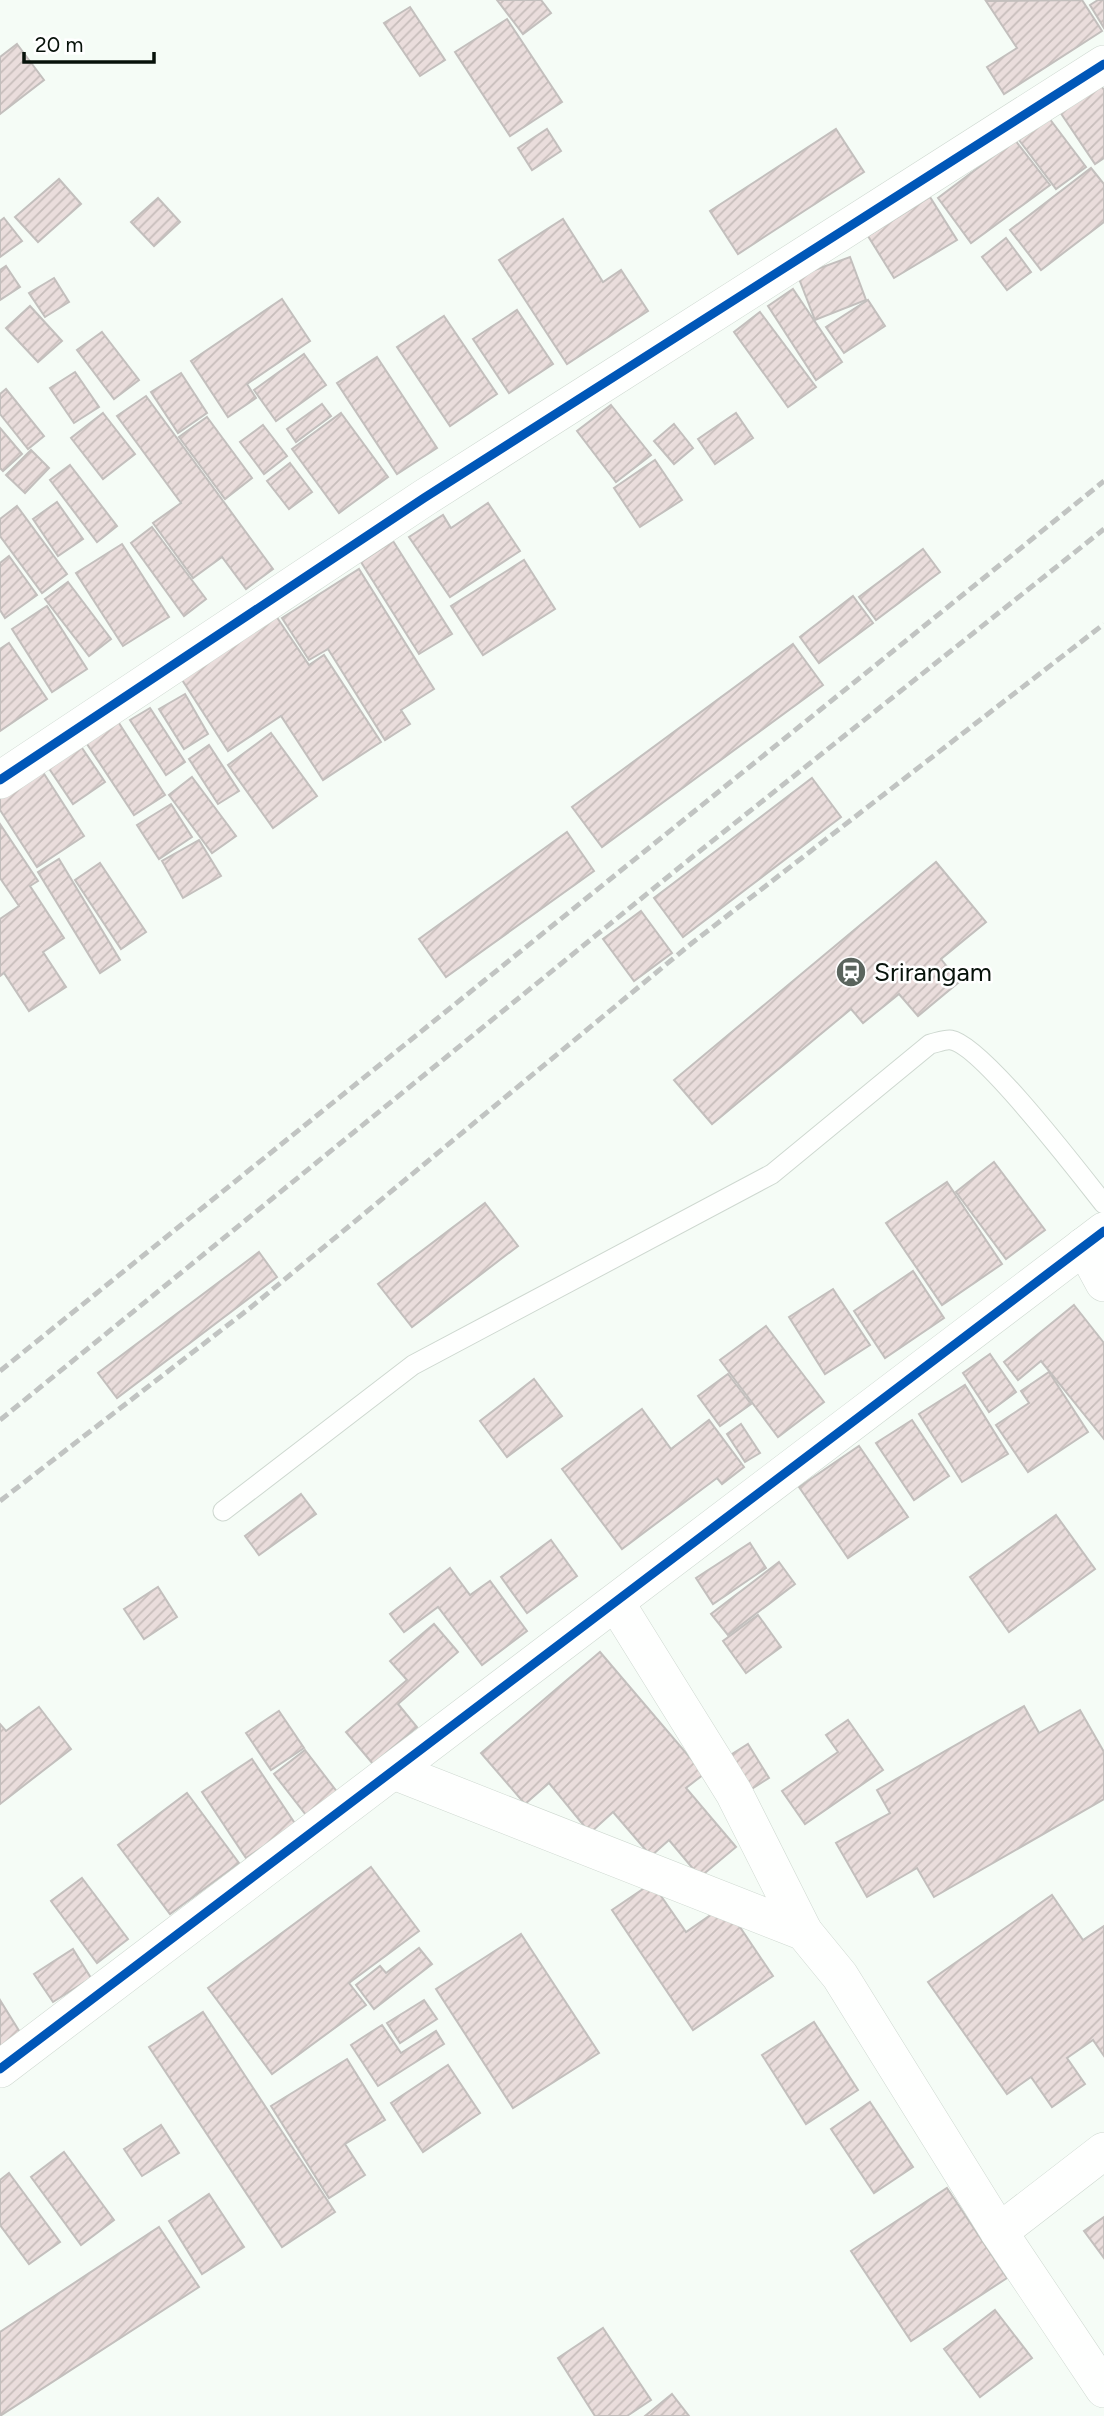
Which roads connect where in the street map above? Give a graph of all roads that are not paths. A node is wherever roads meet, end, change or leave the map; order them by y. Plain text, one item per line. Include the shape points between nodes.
1 (1104, 64) edge
2 (0, 780) edge
3 (1104, 1204) edge
4 (1094, 1238) edge
5 (1104, 1283) edge
6 (223, 1511) dead end
7 (616, 1604) junction
8 (394, 1771) junction
9 (804, 1932) junction
10 (0, 2069) edge
11 (1104, 2151) edge
12 (999, 2232) junction
13 (1104, 2389) edge

1 - 2 street via 424,498
3 - 6 lane via 968,1048 950,1040 930,1044 772,1174 413,1365
4 - 5 street
4 - 7 street
7 - 8 street
7 - 9 street via 734,1793
8 - 9 street
8 - 10 street
9 - 12 street via 840,1976
11 - 12 street
12 - 13 street

